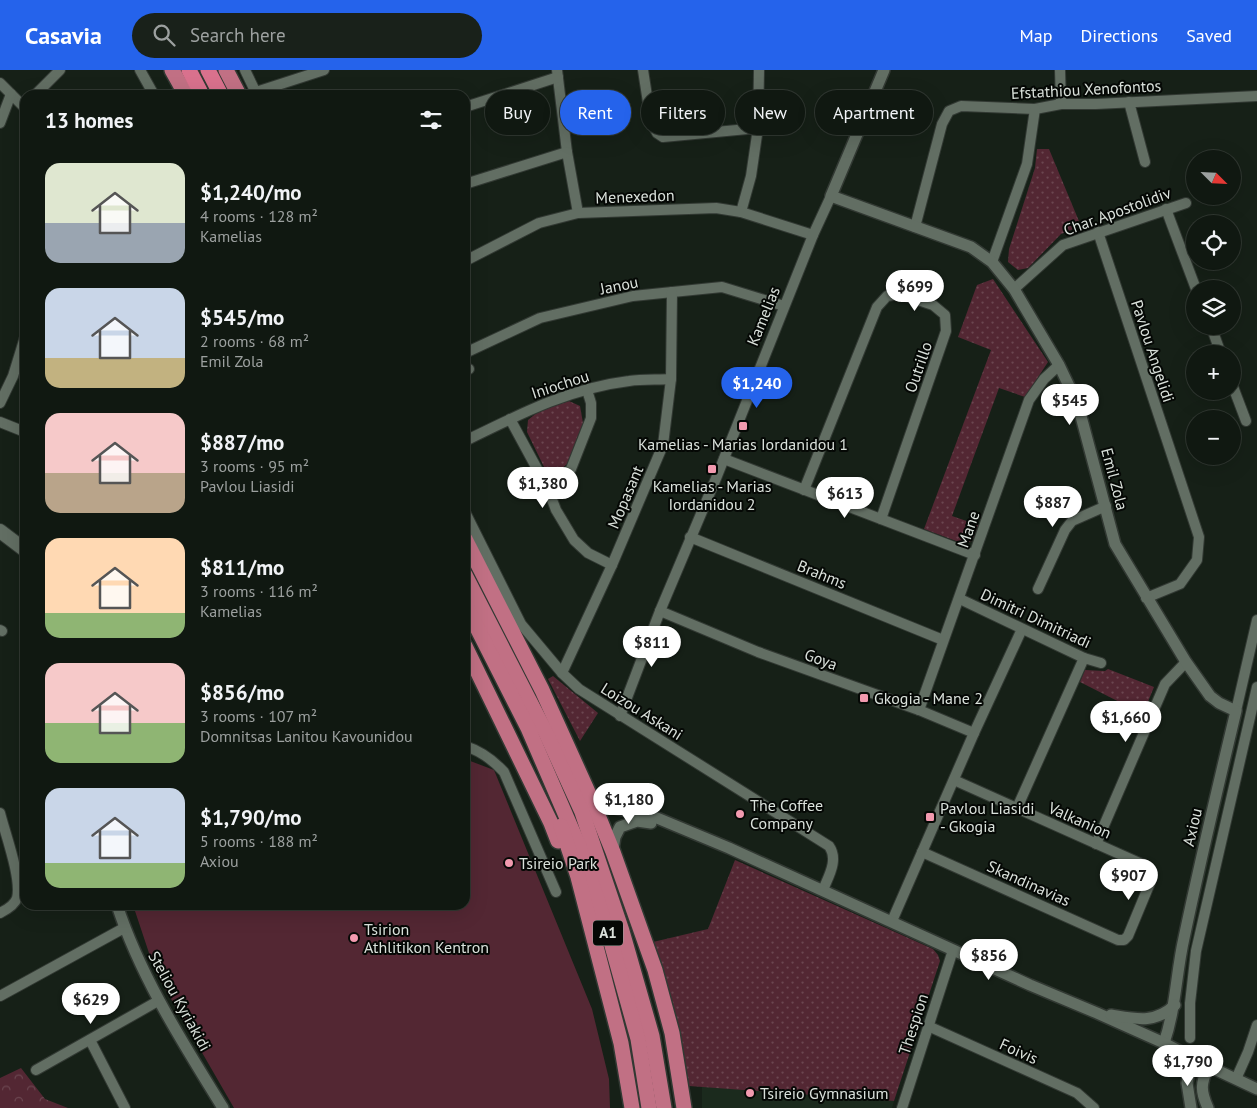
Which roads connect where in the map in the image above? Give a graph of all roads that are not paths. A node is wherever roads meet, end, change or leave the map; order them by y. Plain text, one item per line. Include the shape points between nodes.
1 (60, 70) edge
2 (140, 70) edge
3 (172, 70) edge
4 (184, 70) edge
5 (189, 70) edge
6 (208, 70) edge
7 (213, 70) edge
8 (226, 70) edge
9 (245, 70) edge
10 (324, 70) edge
11 (643, 70) edge
12 (759, 70) edge
13 (884, 70) edge
14 (1060, 70) edge
15 (557, 73) edge
16 (0, 83) edge
17 (40, 90) edge
18 (151, 90) edge
19 (192, 90) edge
20 (194, 90) edge
21 (195, 90) edge
22 (219, 90) edge
23 (220, 90) edge
24 (236, 90) edge
25 (254, 90) edge
26 (267, 90) edge
27 (759, 90) edge
28 (11, 94) junction
29 (1257, 96) edge
30 (20, 102) edge
31 (1129, 102) junction
32 (470, 104) edge
33 (1061, 104) junction
34 (1035, 109) junction
35 (0, 123) edge
36 (735, 130) edge
37 (757, 135) edge
38 (567, 152) junction
39 (1145, 162) dead end
40 (470, 182) edge
41 (831, 196) junction
42 (1186, 203) dead end
43 (1166, 209) junction
44 (742, 212) junction
45 (578, 214) junction
46 (915, 228) junction
47 (1098, 232) junction
48 (813, 235) junction
49 (470, 258) edge
50 (992, 262) junction
51 (1193, 280) edge
52 (1014, 289) junction
53 (672, 292) junction
54 (784, 306) junction
55 (470, 351) edge
56 (20, 353) edge
57 (1059, 365) junction
58 (671, 379) junction
59 (588, 390) junction
60 (1238, 400) edge
61 (0, 403) edge
62 (510, 419) junction
63 (1246, 421) dead end
64 (0, 422) edge
65 (20, 430) edge
66 (470, 438) edge
67 (724, 459) junction
68 (548, 489) junction
69 (804, 490) junction
70 (1106, 506) junction
71 (880, 519) junction
72 (470, 522) edge
73 (3, 533) edge
74 (690, 537) junction
75 (20, 538) edge
76 (20, 546) edge
77 (470, 549) edge
78 (974, 555) junction
79 (612, 565) junction
80 (470, 585) edge
81 (1038, 589) dead end
82 (1146, 598) junction
83 (960, 599) junction
84 (660, 611) junction
85 (470, 614) edge
86 (1257, 620) edge
87 (1022, 629) junction
88 (943, 640) junction
89 (470, 656) edge
90 (1084, 658) junction
91 (1186, 662) junction
92 (1101, 663) dead end
93 (562, 673) junction
94 (1257, 686) edge
95 (919, 710) junction
96 (1236, 711) junction
97 (620, 716) junction
98 (974, 733) junction
99 (470, 748) edge
100 (543, 765) junction
101 (954, 780) junction
102 (588, 807) junction
103 (1017, 808) junction
104 (0, 813) edge
105 (672, 826) junction
106 (1096, 844) junction
107 (1204, 850) junction
108 (613, 852) junction
109 (922, 852) junction
110 (1218, 854) junction
111 (823, 890) junction
112 (556, 892) dead end
113 (119, 910) edge
114 (0, 913) edge
115 (892, 922) junction
116 (124, 928) junction
117 (592, 936) junction
118 (1124, 940) joint
119 (953, 950) junction
120 (654, 970) junction
121 (0, 996) edge
122 (158, 1001) junction
123 (1174, 1004) junction
124 (1097, 1013) junction
125 (928, 1026) junction
126 (1257, 1026) edge
127 (1190, 1038) dead end
128 (90, 1040) junction
129 (1164, 1043) junction
130 (1192, 1058) junction
131 (1208, 1066) junction
132 (36, 1070) dead end
133 (1236, 1079) junction
134 (1257, 1089) edge
135 (1091, 1107) edge
136 (125, 1108) edge
137 (223, 1108) edge
138 (632, 1108) edge
139 (649, 1108) edge
140 (664, 1108) edge
141 (684, 1108) edge
142 (902, 1108) edge
143 (1191, 1108) edge
144 (1208, 1108) edge

1 - 17 street
2 - 18 street
3 - 19 highway
4 - 20 highway
5 - 21 highway
6 - 22 highway
7 - 23 highway
8 - 24 highway
9 - 25 street
10 - 26 street
11 - 36 street via 651,122 656,133 664,137
12 - 27 street
13 - 41 street, Kamelias
14 - 33 street
15 - 32 street
15 - 38 street
16 - 28 street
28 - 30 street
28 - 35 street
29 - 31 street, Efstathiou Xenofontos
31 - 33 street, Efstathiou Xenofontos
31 - 39 street
33 - 34 street, Efstathiou Xenofontos
34 - 46 street, Efstathiou Xenofontos via 961,106 949,111 942,124
34 - 50 street via 1027,164
37 - 44 street
38 - 40 street
38 - 45 street
41 - 46 street, Emil Zola
41 - 48 street, Kamelias
42 - 43 street, Char. Apostolidiv
43 - 47 street, Char. Apostolidiv
43 - 51 street
44 - 45 street, Menexedon via 716,208
44 - 48 street, Menexedon
45 - 49 street, Menexedon via 539,223
46 - 50 street, Emil Zola via 971,248
47 - 52 street, Char. Apostolidiv via 1063,245
47 - 82 street, Pavlou Angelidi via 1199,537 1197,560 1180,584
48 - 54 street, Kamelias
50 - 52 street, Emil Zola
52 - 57 street, Emil Zola
53 - 54 street, Janou via 722,287
53 - 55 street, Janou via 633,296 540,318
53 - 58 street, Mopasant
54 - 67 street, Kamelias
56 - 61 street
57 - 70 street, Emil Zola via 1078,404
57 - 78 street, Mane via 1029,400
58 - 59 street, Iniochou via 630,380
58 - 79 street, Mopasant via 663,445
59 - 62 street, Iniochou via 547,402
59 - 68 street via 591,418 571,468
60 - 63 street
62 - 66 street, Iniochou
62 - 68 street
64 - 65 street
67 - 69 street
67 - 74 street, Kamelias
68 - 79 street via 574,540 588,553
69 - 71 street
69 - 71 street, Outrillo via 877,308 887,296 900,294 933,305 945,315 946,331
70 - 81 street via 1072,521
70 - 82 street, Emil Zola via 1115,544
71 - 78 street
72 - 93 street, Loizou Askani via 521,624
73 - 75 main road
73 - 76 main road
74 - 84 street, Kamelias
74 - 88 street, Brahms
77 - 102 highway via 542,690
78 - 83 street, Mane
79 - 93 street, Mopasant
80 - 102 highway, A1
82 - 91 street, Emil Zola
83 - 87 street, Dimitri Dimitriadi
83 - 88 street, Mane
84 - 95 street, Goya via 758,652
84 - 97 street, Kamelias
85 - 100 highway, A1 via 528,728
86 - 96 street, Axiou
87 - 90 street, Dimitri Dimitriadi
87 - 98 street
88 - 95 street, Mane
89 - 117 highway via 551,824
90 - 92 street, Dimitri Dimitriadi
90 - 103 street
91 - 96 street, Emil Zola via 1210,696
91 - 106 street via 1165,684
93 - 97 street, Loizou Askani via 579,689
94 - 110 street, Axiou
95 - 98 street, Goya
96 - 107 street, Axiou
97 - 111 street, Loizou Askani via 830,846 833,866
98 - 101 street
99 - 112 street via 496,763 504,772
100 - 117 highway via 578,877
100 - 139 highway, A1 via 579,846 609,935 638,1039
101 - 103 street, Valkanion
101 - 109 street
102 - 105 street via 657,818
102 - 108 highway
102 - 120 highway
102 - 140 highway, A1 via 652,1036
103 - 106 street, Valkanion
104 - 114 street via 19,885 17,900
105 - 108 street via 637,821 629,823 620,828 615,837
105 - 111 street
106 - 118 street, Valkanion via 1144,865 1152,872
107 - 110 street
107 - 123 street, Axiou via 1182,946
108 - 120 highway
109 - 115 street
109 - 118 street, Skandinavias
110 - 127 street, Axiou via 1196,951
111 - 115 street
113 - 116 street, Steliou Kyriakidi
115 - 119 street
116 - 121 street
116 - 122 street, Steliou Kyriakidi
117 - 138 highway via 622,1043
119 - 124 street
119 - 125 street, Thespion
120 - 141 highway via 672,1033
122 - 128 street
122 - 137 street, Steliou Kyriakidi
123 - 124 street via 1162,1015 1148,1018
123 - 129 street, Axiou
124 - 129 street
125 - 135 street, Foivis via 1077,1093
125 - 142 street, Thespion
126 - 133 street
128 - 132 street
128 - 136 street
129 - 130 street
130 - 131 street
130 - 143 street via 1187,1082
131 - 133 street
131 - 144 street via 1202,1081 1202,1096
133 - 134 street

